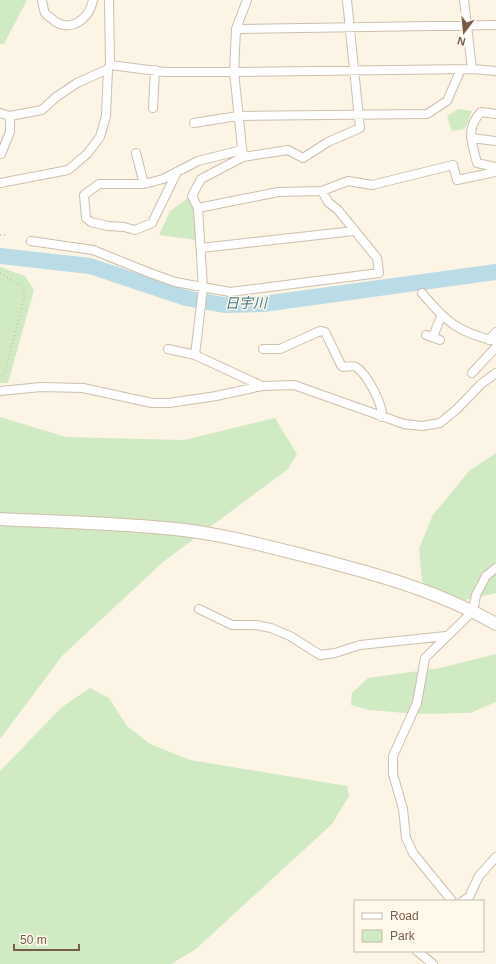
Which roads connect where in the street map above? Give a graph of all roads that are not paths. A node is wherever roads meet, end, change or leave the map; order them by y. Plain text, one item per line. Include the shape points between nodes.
1 (42, 0) edge
2 (93, 0) edge
3 (109, 0) edge
4 (247, 0) edge
5 (347, 0) edge
6 (464, 0) edge
7 (467, 25) junction
8 (496, 25) edge
9 (350, 28) junction
10 (236, 29) junction
11 (109, 67) junction
12 (461, 69) junction
13 (472, 69) junction
14 (155, 70) junction
15 (354, 71) junction
16 (496, 71) edge
17 (234, 72) junction
18 (152, 108) dead end
19 (0, 113) edge
20 (358, 114) junction
21 (496, 114) edge
22 (10, 116) junction
23 (238, 116) junction
24 (194, 123) dead end
25 (471, 138) junction
26 (496, 141) edge
27 (136, 153) dead end
28 (1, 154) edge
29 (243, 154) junction
30 (496, 167) edge
31 (177, 172) junction
32 (496, 172) edge
33 (0, 183) edge
34 (144, 184) junction
35 (322, 190) junction
36 (198, 208) junction
37 (354, 231) junction
38 (31, 241) dead end
39 (201, 248) junction
40 (203, 288) junction
41 (422, 294) dead end
42 (441, 316) junction
43 (496, 332) edge
44 (433, 337) dead end
45 (493, 340) edge
46 (496, 347) edge
47 (168, 348) dead end
48 (263, 349) dead end
49 (195, 355) junction
50 (472, 373) dead end
51 (496, 373) edge
52 (262, 386) junction
53 (0, 391) edge
54 (382, 417) junction
55 (0, 519) edge
56 (496, 568) edge
57 (199, 609) dead end
58 (473, 611) junction
59 (496, 624) edge
60 (446, 636) junction
61 (496, 857) edge
62 (451, 900) edge
63 (464, 900) edge
64 (418, 952) edge
65 (433, 964) edge

1 - 2 street via 45,14 57,24 70,27 82,21 92,8
3 - 11 street
4 - 10 street
5 - 9 street
6 - 7 street
7 - 8 street
7 - 9 street
7 - 13 street
9 - 10 street
9 - 15 street
10 - 17 street
11 - 14 street
11 - 22 street via 56,97 42,110
11 - 33 street via 106,116 100,136 87,154 68,170
12 - 13 street
12 - 15 street
12 - 20 street via 447,101 427,114
13 - 16 street
14 - 17 street
14 - 18 street
15 - 17 street
15 - 20 street
17 - 23 street
19 - 22 street
20 - 23 street
20 - 29 street via 360,128 328,142 303,158 288,150
21 - 25 street via 481,112 473,120
22 - 28 street via 10,132
23 - 24 street
23 - 29 street
25 - 26 street
25 - 30 street via 477,163
27 - 34 street
29 - 31 street via 198,161
29 - 36 street via 201,179 192,196
31 - 34 street
31 - 34 street via 152,223 135,230 91,222 86,218 84,195 99,184
32 - 35 street via 457,180 453,165 372,185 348,180
35 - 36 street via 278,192
35 - 37 street via 328,202 338,210
36 - 39 street
37 - 39 street
37 - 40 street via 377,258 379,273 230,292
38 - 40 street via 93,250 150,273
39 - 40 street
40 - 49 street
41 - 42 street
42 - 44 street
42 - 45 street via 477,337
43 - 45 street
46 - 50 street
47 - 49 street
48 - 54 street via 280,349 320,331 325,332 341,365 353,366 366,377 379,402
49 - 52 street
51 - 54 street via 440,423 422,426
52 - 53 street via 169,403 152,403 83,388 41,387
52 - 54 street via 294,385
55 - 58 street via 185,530 251,542 368,572 428,591
56 - 58 street via 486,576 476,595
57 - 60 street via 232,625 271,628 290,636 320,655 360,645
58 - 59 street
58 - 60 street
60 - 62 street via 425,658 417,703 393,756 393,768 403,809 406,838 413,854
61 - 63 street via 479,876 469,897
64 - 65 street

